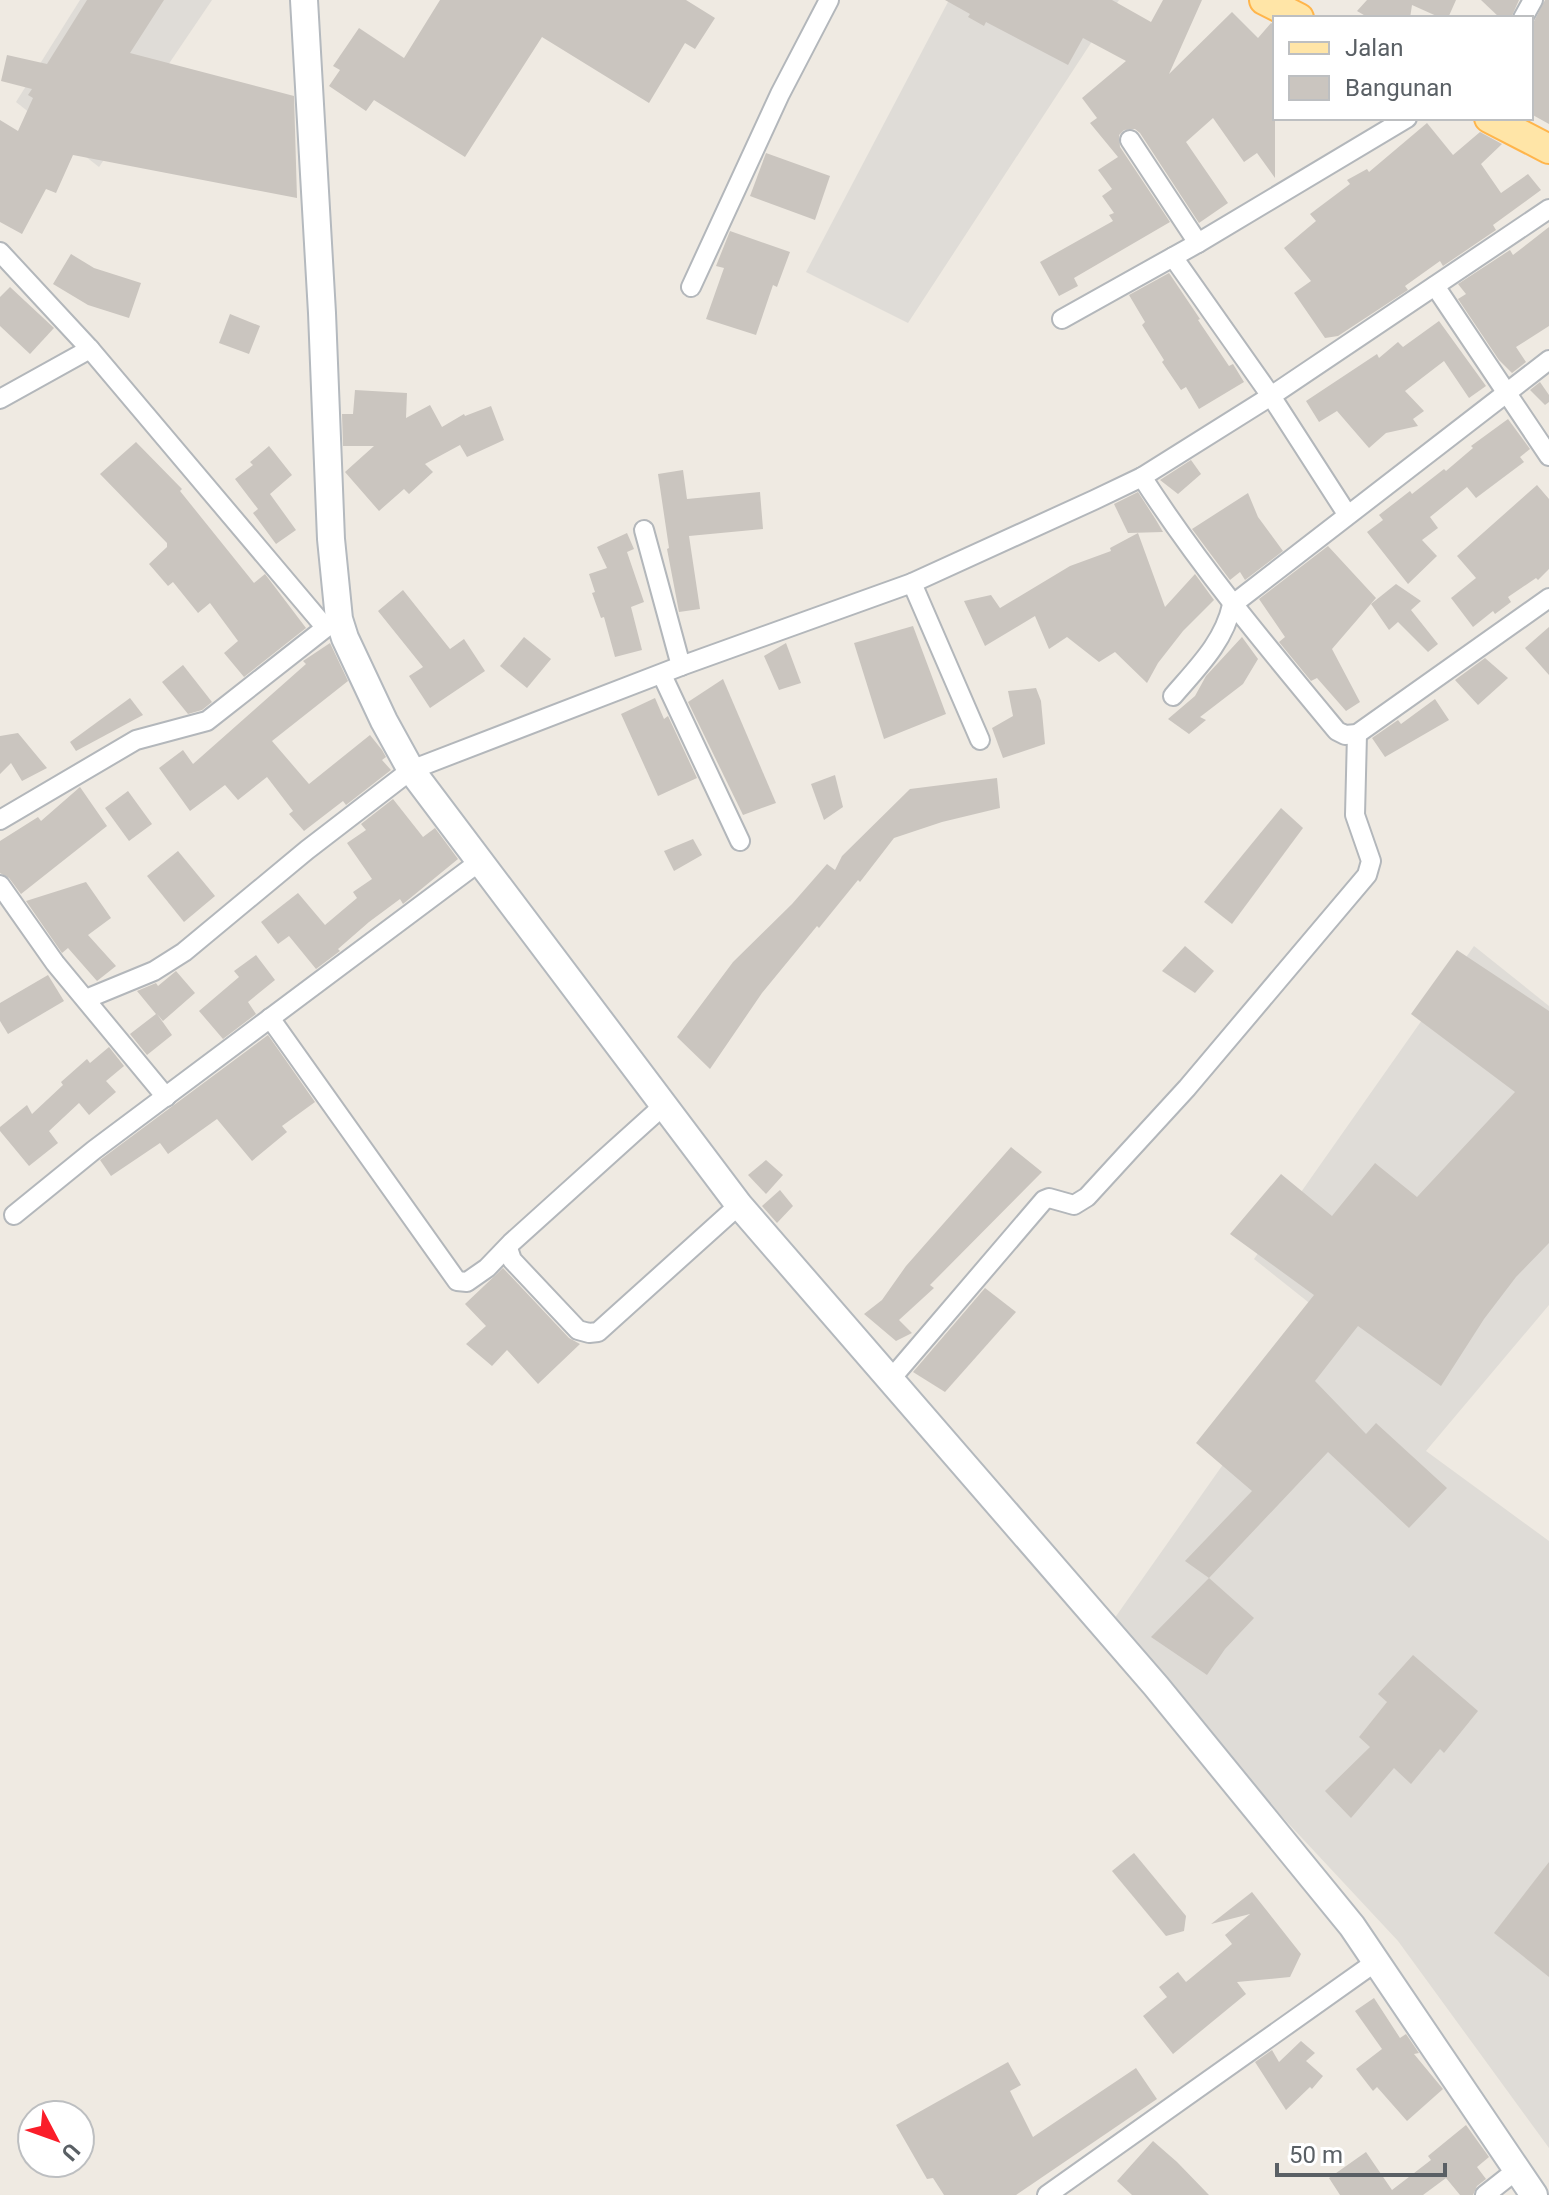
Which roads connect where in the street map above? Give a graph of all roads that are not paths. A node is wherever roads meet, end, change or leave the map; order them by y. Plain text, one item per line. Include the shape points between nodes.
1 (304, 0) edge
2 (829, 0) edge
3 (1264, 0) edge
4 (1295, 16) edge
5 (1404, 120) edge
6 (1493, 120) edge
7 (1130, 140) dead end
8 (1549, 149) edge
9 (1549, 209) edge
10 (1198, 243) junction
11 (0, 252) edge
12 (1173, 257) junction
13 (1435, 286) junction
14 (691, 287) dead end
15 (1062, 319) dead end
16 (90, 349) junction
17 (1549, 360) edge
18 (1507, 391) junction
19 (1271, 396) junction
20 (0, 399) edge
21 (1549, 456) edge
22 (1142, 477) junction
23 (1347, 514) junction
24 (644, 530) dead end
25 (912, 583) junction
26 (1549, 598) edge
27 (1232, 605) junction
28 (332, 623) junction
29 (681, 666) junction
30 (662, 675) junction
31 (1173, 696) dead end
32 (1357, 734) junction
33 (980, 740) dead end
34 (411, 770) junction
35 (0, 820) edge
36 (740, 841) dead end
37 (479, 862) junction
38 (0, 885) edge
39 (86, 999) junction
40 (270, 1018) junction
41 (166, 1097) junction
42 (663, 1106) junction
43 (739, 1205) junction
44 (14, 1215) dead end
45 (508, 1248) junction
46 (890, 1380) junction
47 (1377, 1961) junction
48 (1518, 2169) junction
49 (1073, 2188) edge
50 (1047, 2195) edge
51 (1485, 2195) edge
52 (1534, 2195) edge

1 - 28 street
2 - 14 street
3 - 4 main road
5 - 10 street
6 - 8 main road
7 - 10 street
9 - 13 street
10 - 12 street
11 - 16 street
12 - 15 street
12 - 19 street
13 - 18 street
13 - 19 street
16 - 20 street
16 - 28 street
17 - 18 street
18 - 21 street
18 - 23 street
19 - 22 street
19 - 23 street
22 - 25 street
22 - 27 street
23 - 27 street
24 - 29 street
25 - 29 street
25 - 33 street
26 - 32 street
27 - 31 street via 1217,644
27 - 32 street via 1337,731
28 - 34 street via 345,638
28 - 35 street via 207,721 136,740
29 - 30 street
30 - 34 street
30 - 36 street
32 - 46 street via 1355,815 1371,861 1367,875 1087,1197 1074,1205 1044,1200
34 - 37 street
34 - 39 street via 184,952 154,971
37 - 40 street
37 - 42 street
38 - 39 street
39 - 41 street
40 - 41 street
40 - 45 street via 457,1281 467,1282
41 - 44 street
42 - 43 street
42 - 45 street
43 - 45 street via 598,1332 578,1330 512,1260
43 - 46 street
46 - 47 street via 1156,1686
47 - 48 street
47 - 49 street
48 - 51 street
48 - 52 street
49 - 50 street

